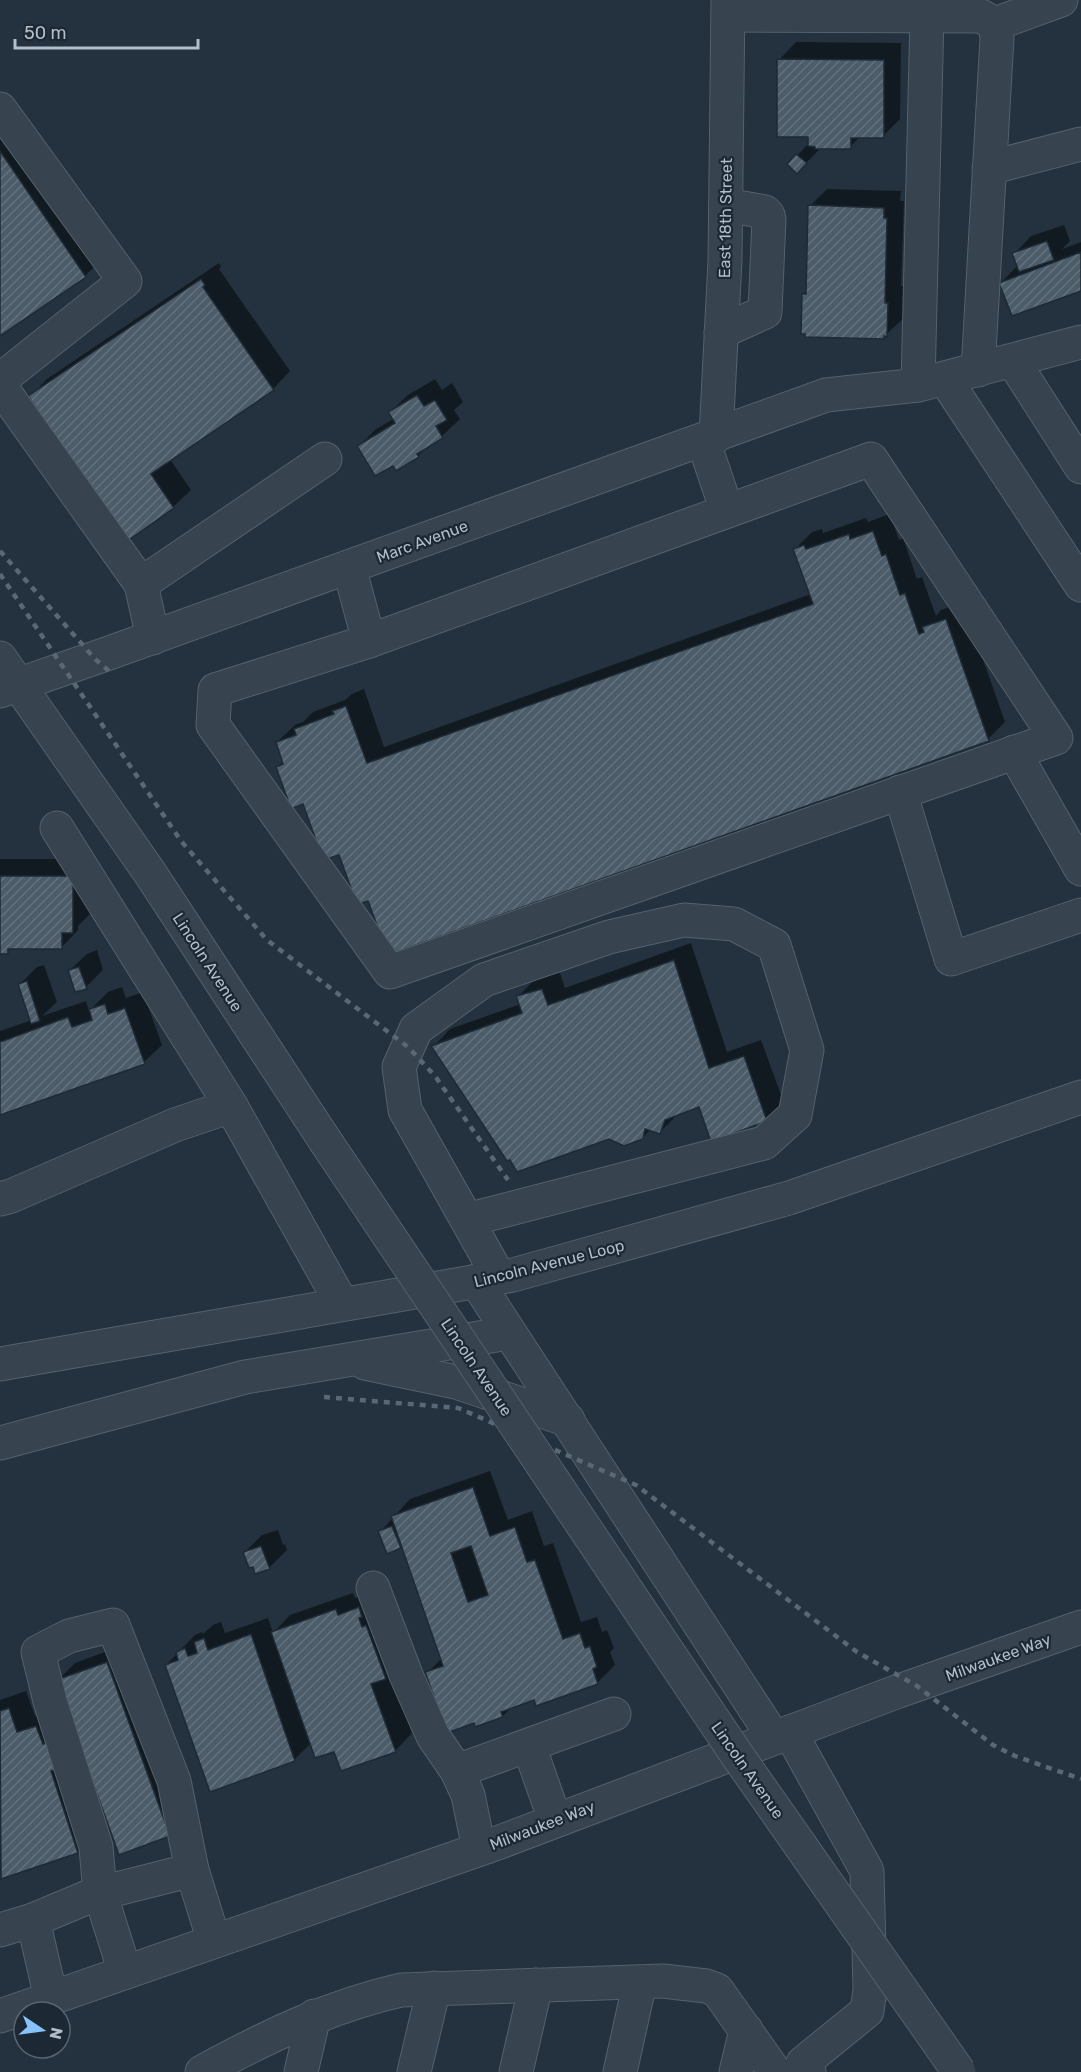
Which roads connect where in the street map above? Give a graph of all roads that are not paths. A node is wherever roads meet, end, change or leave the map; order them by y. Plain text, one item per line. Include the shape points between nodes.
1 (1061, 0) edge
2 (728, 7) edge
3 (927, 16) junction
4 (994, 24) junction
5 (0, 109) edge
6 (1081, 144) edge
7 (989, 168) junction
8 (726, 205) junction
9 (721, 332) junction
10 (1081, 342) edge
11 (1012, 361) junction
12 (978, 370) junction
13 (0, 380) edge
14 (931, 382) junction
15 (0, 386) edge
16 (709, 438) junction
17 (325, 459) dead end
18 (1081, 467) edge
19 (727, 511) junction
20 (349, 567) junction
21 (141, 584) junction
22 (1081, 585) edge
23 (153, 638) junction
24 (369, 641) junction
25 (0, 658) edge
26 (9, 688) edge
27 (1014, 752) junction
28 (900, 792) junction
29 (57, 828) dead end
30 (1081, 869) edge
31 (1081, 915) edge
32 (1081, 1097) edge
33 (231, 1106) junction
34 (0, 1199) edge
35 (467, 1220) junction
36 (487, 1279) junction
37 (342, 1304) junction
38 (509, 1333) junction
39 (345, 1359) junction
40 (0, 1364) edge
41 (568, 1420) junction
42 (0, 1443) edge
43 (373, 1588) dead end
44 (1081, 1627) edge
45 (614, 1714) dead end
46 (782, 1735) junction
47 (529, 1746) junction
48 (457, 1771) junction
49 (555, 1820) junction
50 (480, 1849) junction
51 (192, 1870) junction
52 (100, 1893) junction
53 (33, 1920) junction
54 (0, 1930) edge
55 (214, 1941) junction
56 (125, 1972) junction
57 (640, 1982) junction
58 (536, 1985) junction
59 (434, 1989) junction
60 (51, 1998) junction
61 (0, 2016) edge
62 (314, 2016) junction
63 (746, 2030) junction
64 (202, 2072) edge
65 (301, 2072) edge
66 (414, 2072) edge
67 (516, 2072) edge
68 (620, 2072) edge
69 (736, 2072) edge
70 (775, 2072) edge
71 (809, 2072) edge
72 (959, 2072) edge

1 - 4 street
2 - 3 street
2 - 8 street, East 18th Street
3 - 4 street via 981,16
3 - 14 street
4 - 7 street via 997,38
5 - 13 street via 125,281
6 - 7 street
7 - 12 street
8 - 9 street, East 18th Street
8 - 9 street via 765,212 769,219 765,312
9 - 16 street, East 18th Street
10 - 11 street, Marc Avenue
11 - 12 street, Marc Avenue
11 - 18 street
12 - 14 street, Marc Avenue
14 - 16 street, Marc Avenue via 826,396
14 - 22 street
15 - 21 street
16 - 19 street
16 - 20 street, Marc Avenue
17 - 21 street
19 - 24 street
19 - 27 street via 871,459 1056,738
20 - 23 street, Marc Avenue
20 - 24 street
21 - 23 street
23 - 26 street, Marc Avenue
24 - 28 street via 215,690 213,725 390,972
25 - 26 street, Lincoln Avenue
26 - 72 street, Lincoln Avenue, bridge via 150,873 737,1755
27 - 28 street
27 - 30 street
28 - 31 street via 951,959
29 - 33 street
32 - 36 street, Lincoln Avenue Loop via 789,1198
33 - 34 street via 175,1125
33 - 37 street
35 - 35 street via 405,1110 399,1067 416,1029 484,980 620,935 684,920 734,924 774,945 807,1050 795,1115 764,1143
35 - 36 street
36 - 37 street, Lincoln Avenue Loop
36 - 38 street
37 - 40 street, Lincoln Avenue Loop
38 - 39 street
38 - 41 street
39 - 41 street via 456,1382
39 - 42 street via 245,1377
41 - 46 street
43 - 48 street via 433,1736
44 - 46 street, Milwaukee Way
45 - 47 street
46 - 49 street, Milwaukee Way
46 - 71 street via 867,1871 867,2011 803,2063
47 - 48 street
47 - 49 street
48 - 50 street via 468,1795
49 - 50 street, Milwaukee Way
50 - 55 street, Milwaukee Way
51 - 52 street
51 - 52 street via 174,1781 113,1625 69,1636 38,1652 96,1847
51 - 55 street
52 - 53 street
52 - 56 street
53 - 54 street
53 - 60 street
55 - 56 street, Milwaukee Way
56 - 60 street, Milwaukee Way
57 - 58 street
57 - 63 street via 663,1981 717,1990
57 - 68 street
58 - 59 street
58 - 67 street
59 - 62 street via 401,1990
59 - 66 street
60 - 61 street, Milwaukee Way
62 - 64 street
62 - 65 street
63 - 69 street
63 - 70 street

